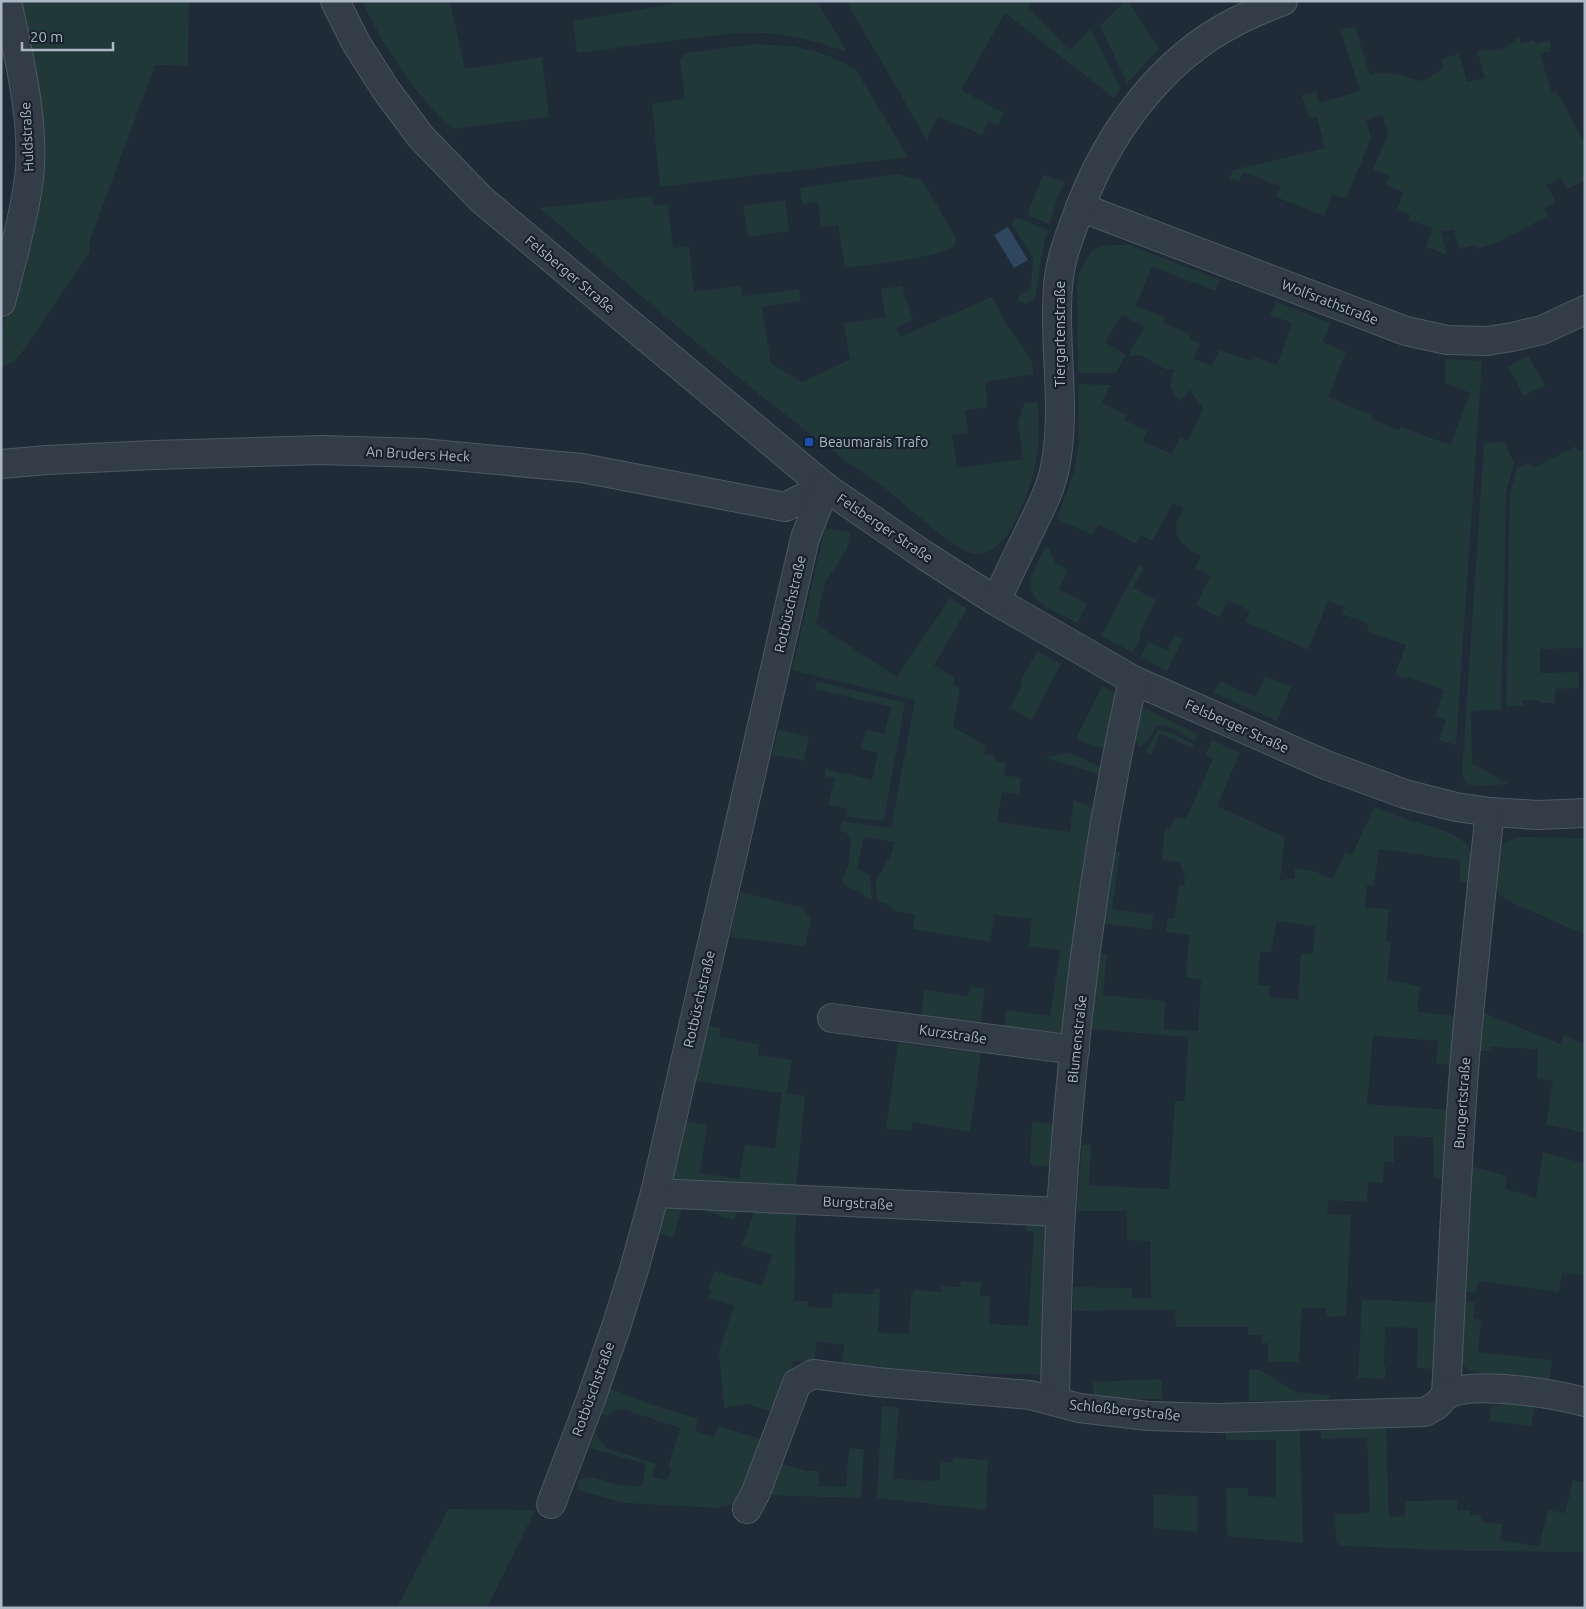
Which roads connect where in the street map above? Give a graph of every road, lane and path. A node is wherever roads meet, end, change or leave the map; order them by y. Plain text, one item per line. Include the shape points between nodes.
1 (7, 1) edge
2 (335, 1) edge
3 (1283, 1) edge
4 (1080, 207) junction
5 (1, 302) edge
6 (1585, 310) edge
7 (1, 464) edge
8 (825, 487) junction
9 (996, 601) junction
10 (1133, 680) junction
11 (1490, 812) junction
12 (1585, 813) edge
13 (832, 1018) dead end
14 (1075, 1050) junction
15 (655, 1193) junction
16 (1061, 1212) junction
17 (1446, 1395) junction
18 (1055, 1402) junction
19 (1585, 1402) edge
20 (551, 1504) dead end
21 (746, 1509) dead end

1 - 5 street, Huldstraße via 24,87 30,140 28,185
2 - 8 street, Felsberger Straße via 356,43 386,90 421,137 482,200
3 - 4 street, Tiergartenstraße via 1234,22 1177,62 1139,102 1115,134
4 - 6 street, Wolfsrathstraße via 1406,331 1447,340 1487,341 1512,337 1542,330
4 - 9 street, Tiergartenstraße via 1064,248 1058,285 1060,420 1053,475 1042,506
7 - 8 street, An Bruders Heck via 144,455 322,450 422,453 582,468 785,507
8 - 9 street, Felsberger Straße
8 - 15 street, Rotbüschstraße via 803,548
9 - 10 street, Felsberger Straße
10 - 11 street, Felsberger Straße via 1326,765 1405,794
10 - 14 street, Blumenstraße via 1091,906
11 - 12 street, Felsberger Straße
11 - 17 street, Bungertstraße via 1464,1068
13 - 14 street, Kurzstraße
14 - 16 street, Blumenstraße
15 - 16 street, Burgstraße
15 - 20 street, Rotbüschstraße via 617,1324
16 - 18 street, Blumenstraße
17 - 18 street, Schloßbergstraße via 1425,1412 1217,1418 1148,1416
17 - 19 street, Schloßbergstraße via 1469,1389 1513,1390
18 - 21 street, Schloßbergstraße via 1030,1394 814,1374 797,1383 756,1492

